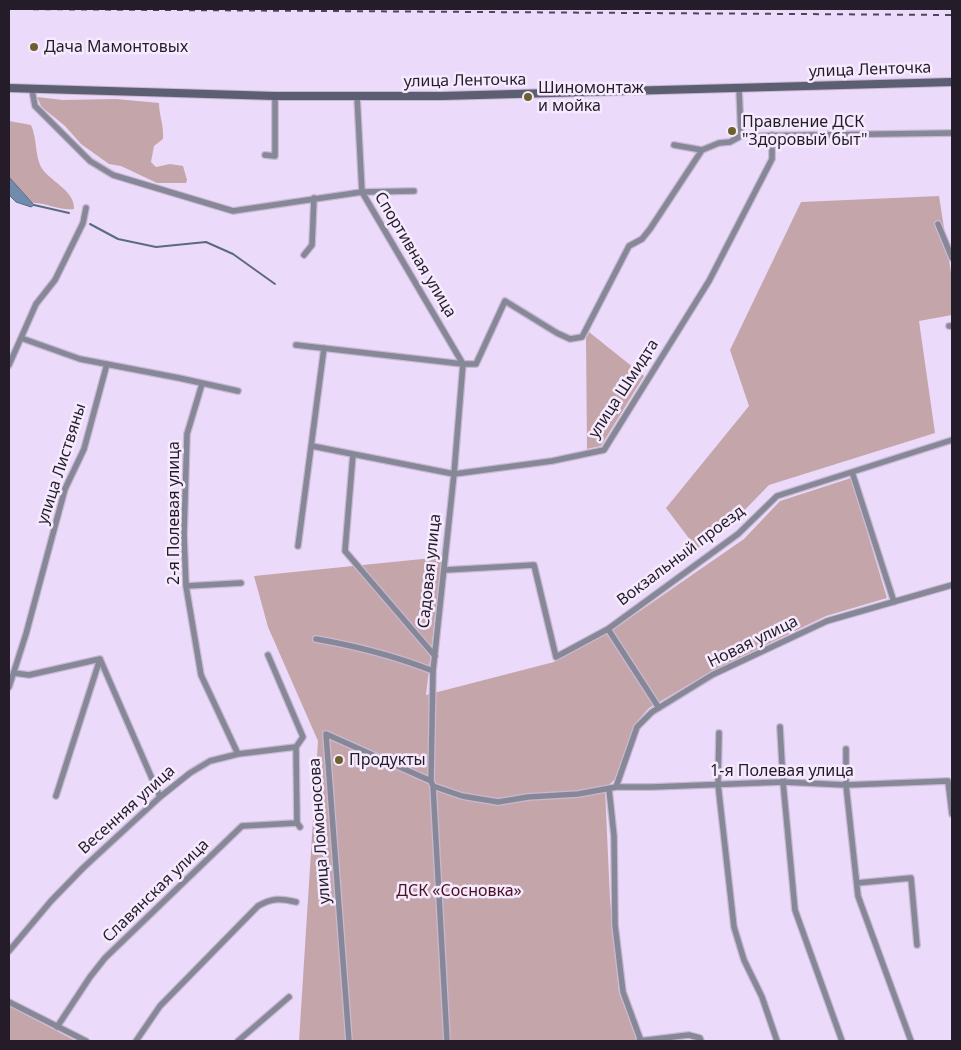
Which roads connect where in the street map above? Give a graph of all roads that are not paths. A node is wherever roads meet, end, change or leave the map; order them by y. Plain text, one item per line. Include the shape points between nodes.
1 (952, 82) edge
2 (9, 88) edge
3 (739, 88) junction
4 (32, 90) junction
5 (276, 96) junction
6 (357, 96) junction
7 (952, 133) edge
8 (772, 135) junction
9 (740, 136) junction
10 (674, 145) dead end
11 (702, 150) junction
12 (265, 155) dead end
13 (414, 190) dead end
14 (362, 192) junction
15 (314, 198) junction
16 (86, 208) dead end
17 (938, 224) dead end
18 (304, 255) dead end
19 (952, 258) edge
20 (21, 338) junction
21 (296, 345) dead end
22 (324, 348) junction
23 (107, 364) junction
24 (463, 364) junction
25 (9, 365) edge
26 (202, 384) junction
27 (238, 392) dead end
28 (952, 440) edge
29 (312, 446) junction
30 (353, 454) junction
31 (852, 472) junction
32 (454, 474) junction
33 (298, 546) dead end
34 (445, 570) junction
35 (241, 583) dead end
36 (952, 585) edge
37 (186, 586) junction
38 (894, 602) junction
39 (608, 629) junction
40 (316, 639) dead end
41 (268, 655) dead end
42 (435, 656) junction
43 (100, 659) junction
44 (433, 671) junction
45 (14, 673) junction
46 (9, 688) edge
47 (659, 708) junction
48 (780, 726) dead end
49 (718, 733) dead end
50 (296, 747) junction
51 (846, 749) dead end
52 (238, 754) junction
53 (783, 782) junction
54 (432, 784) junction
55 (718, 784) junction
56 (846, 785) junction
57 (616, 787) junction
58 (56, 796) dead end
59 (160, 797) junction
60 (952, 814) edge
61 (857, 883) junction
62 (296, 902) dead end
63 (917, 945) dead end
64 (9, 951) edge
65 (290, 997) dead end
66 (9, 1002) edge
67 (57, 1027) junction
68 (86, 1041) edge
69 (136, 1041) edge
70 (238, 1041) edge
71 (349, 1041) edge
72 (447, 1041) edge
73 (640, 1041) edge
74 (701, 1041) edge
75 (777, 1041) edge
76 (842, 1041) edge
77 (911, 1041) edge

1 - 3 main road, улица Ленточка
2 - 4 main road, улица Ленточка
3 - 6 main road, улица Ленточка
3 - 9 street
4 - 5 main road, улица Ленточка
4 - 15 street via 35,106 90,161 113,175 233,211
5 - 6 main road, улица Ленточка
5 - 12 street via 275,156
6 - 14 street, Спортивная улица
7 - 8 street
8 - 9 street
8 - 32 street, улица Шмидта via 772,159 709,281 604,450 552,461
9 - 11 street
10 - 11 street
11 - 24 street via 650,229 642,239 629,246 582,336 570,339 505,301 476,364
13 - 14 street
14 - 15 street
14 - 24 street, Спортивная улица
15 - 18 street via 312,246
16 - 20 street via 83,223 56,280 36,304
17 - 19 street
20 - 23 street via 80,359
20 - 25 street
21 - 22 street
22 - 24 street
22 - 29 street
23 - 26 street
23 - 45 street, улица Листвяны via 84,449 65,489
24 - 32 street, Садовая улица
26 - 27 street
26 - 37 street, 2-я Полевая улица via 187,434
28 - 31 street, Вокзальный проезд
29 - 30 street, улица Шмидта
29 - 33 street
30 - 32 street, улица Шмидта
30 - 42 street via 345,551
31 - 38 street
31 - 39 street, Вокзальный проезд via 777,496 738,534
32 - 34 street, Садовая улица
34 - 39 street, Вокзальный проезд via 534,566 556,657
34 - 42 street, Садовая улица
35 - 37 street
36 - 38 street, Новая улица
37 - 52 street, 2-я Полевая улица via 201,675
38 - 47 street, Новая улица via 827,621 712,676
39 - 47 street
40 - 44 street via 411,662
41 - 50 street via 303,737
42 - 44 street, Садовая улица
43 - 45 street via 29,675
43 - 58 street
43 - 59 street
44 - 54 street, Садовая улица
45 - 46 street, улица Листвяны
47 - 57 street, Новая улица via 637,727
48 - 53 street
49 - 55 street
50 - 52 street, Весенняя улица
50 - 67 street, Славянская улица via 299,825 242,826 105,958
51 - 56 street
52 - 59 street, Весенняя улица via 210,761
53 - 55 street, 1-я Полевая улица
53 - 56 street, 1-я Полевая улица
53 - 76 street via 795,910
54 - 57 street, 1-я Полевая улица via 462,796 498,802
54 - 71 street, улица Ломоносова via 326,734
54 - 72 street, Садовая улица
55 - 57 street, 1-я Полевая улица
55 - 75 street via 734,927
56 - 60 street, 1-я Полевая улица via 948,781
56 - 61 street
57 - 73 street, Новая улица via 609,789 614,836 615,925 623,992
59 - 64 street, Весенняя улица via 63,888
61 - 63 street via 911,878
61 - 77 street via 858,896
62 - 69 street via 281,898 258,906 160,1006
65 - 70 street
66 - 67 street
67 - 68 street
73 - 74 street via 689,1035

